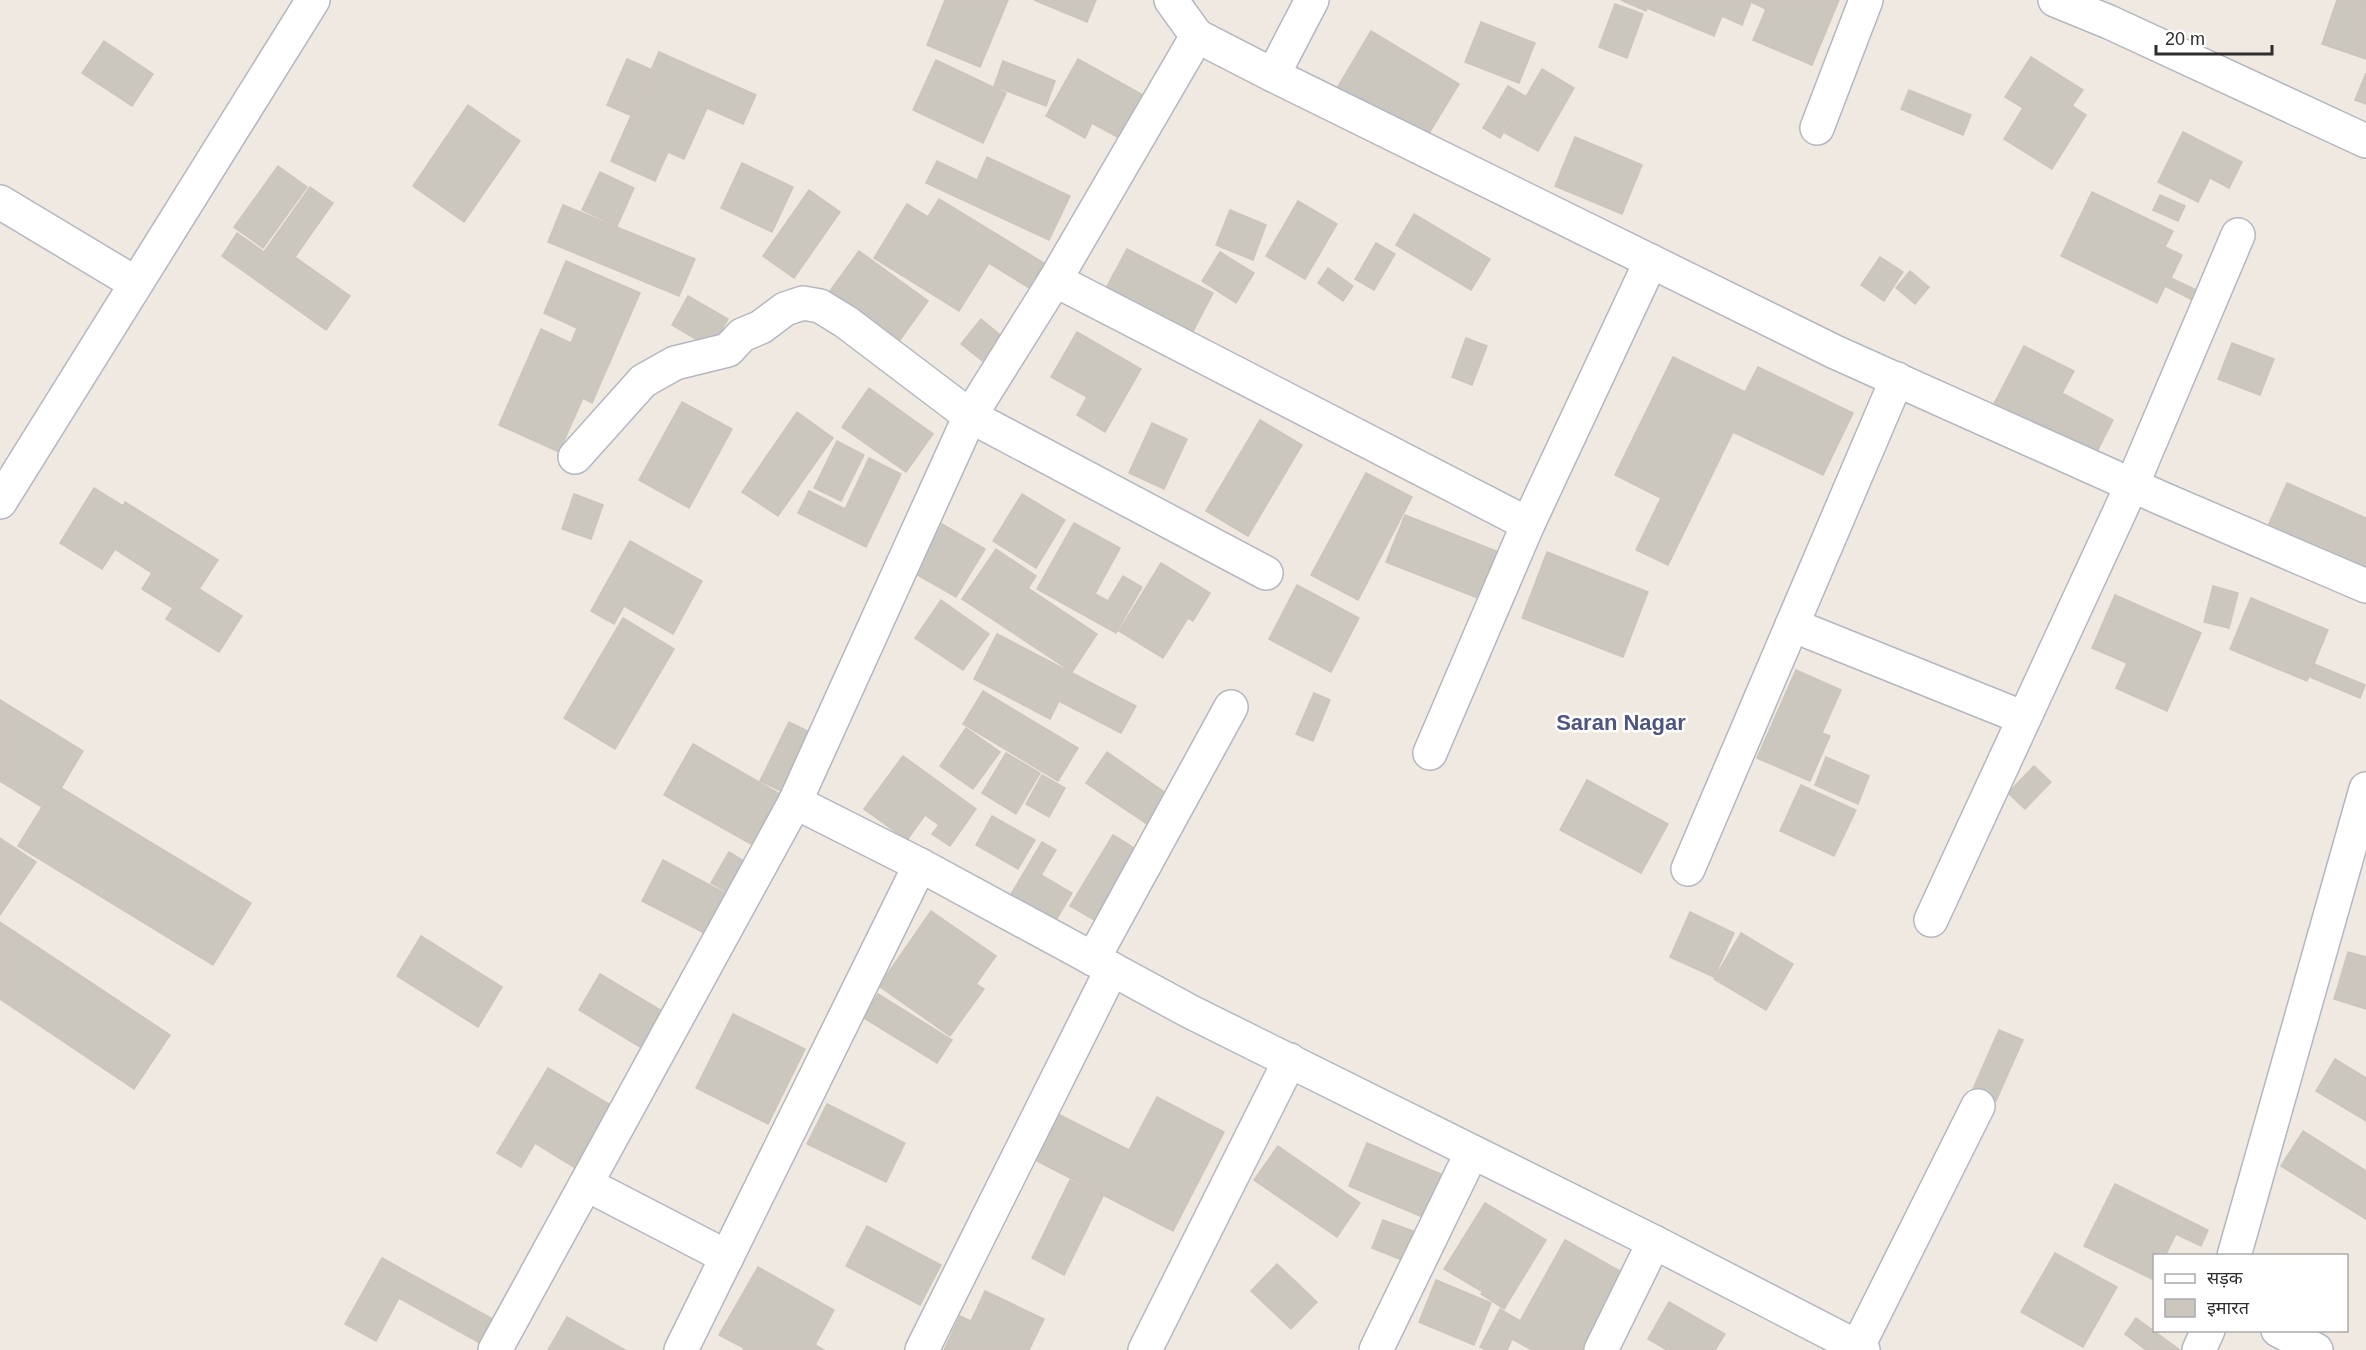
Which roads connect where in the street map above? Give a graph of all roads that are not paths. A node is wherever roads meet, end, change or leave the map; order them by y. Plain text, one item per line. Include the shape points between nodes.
1 (314, 0) edge
2 (1172, 0) edge
3 (1312, 0) edge
4 (1866, 0) edge
5 (2055, 0) edge
6 (1197, 36) junction
7 (1273, 75) junction
8 (1817, 128) dead end
9 (2366, 141) edge
10 (0, 202) edge
11 (2238, 235) dead end
12 (1651, 261) junction
13 (1055, 280) junction
14 (135, 283) junction
15 (1897, 380) junction
16 (970, 416) junction
17 (576, 457) dead end
18 (2132, 485) junction
19 (0, 502) edge
20 (1528, 524) junction
21 (1266, 573) dead end
22 (2366, 586) edge
23 (1792, 625) junction
24 (1232, 707) dead end
25 (2024, 718) junction
26 (1430, 753) dead end
27 (2366, 789) edge
28 (795, 802) junction
29 (921, 865) junction
30 (1688, 869) dead end
31 (1931, 920) dead end
32 (1102, 964) junction
33 (1290, 1060) junction
34 (1978, 1106) dead end
35 (1472, 1152) junction
36 (586, 1184) junction
37 (1654, 1242) junction
38 (2235, 1254) edge
39 (728, 1257) junction
40 (2207, 1332) edge
41 (2282, 1332) edge
42 (1859, 1349) edge
43 (495, 1350) edge
44 (681, 1350) edge
45 (922, 1350) edge
46 (1145, 1350) edge
47 (1376, 1350) edge
48 (1601, 1350) edge
49 (2199, 1350) edge
50 (2316, 1350) edge

1 - 14 street
2 - 6 street
3 - 7 street
4 - 8 street
5 - 9 street
6 - 7 street
6 - 13 street
7 - 12 street
10 - 14 street
11 - 18 street
12 - 15 street
12 - 20 street
13 - 16 street
13 - 20 street
14 - 19 street
15 - 18 street
15 - 23 street
16 - 17 street via 846,322 820,306 803,303 785,309 742,335 728,350 675,363 643,381
16 - 21 street
16 - 28 street
18 - 22 street
18 - 25 street
20 - 26 street
23 - 25 street
23 - 30 street
24 - 32 street
25 - 31 street
27 - 38 street
28 - 29 street
28 - 36 street
29 - 32 street
29 - 39 street
32 - 33 street
32 - 45 street
33 - 35 street
33 - 46 street
34 - 42 street
35 - 37 street
35 - 47 street
36 - 39 street
36 - 43 street
37 - 42 street
37 - 48 street
39 - 44 street
40 - 49 street
41 - 50 street

